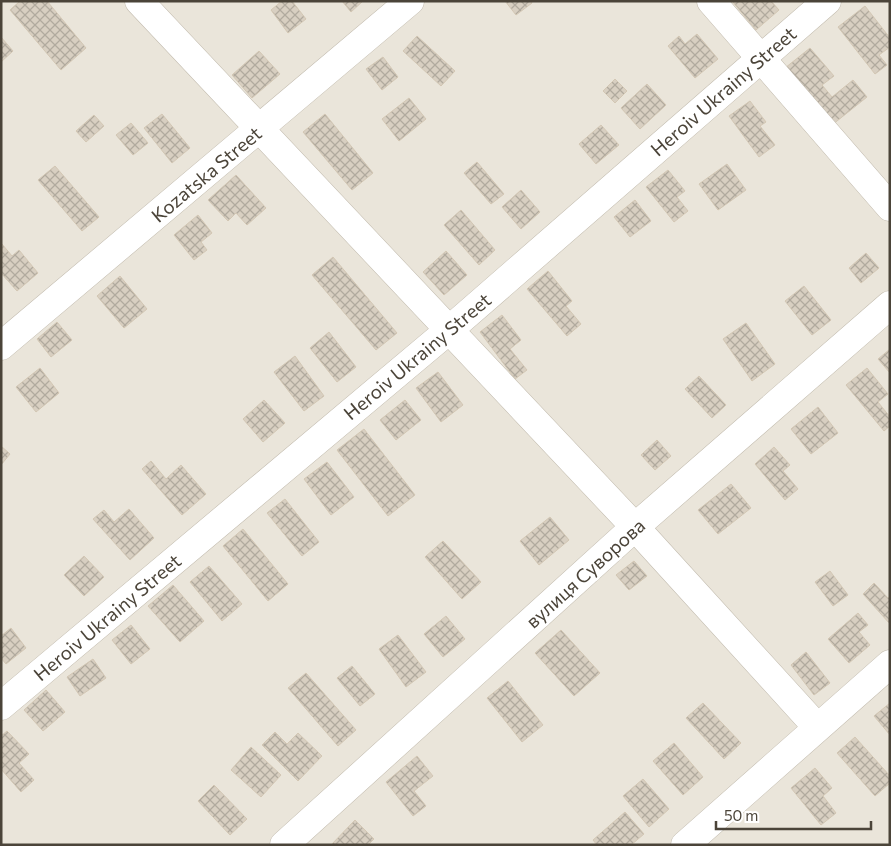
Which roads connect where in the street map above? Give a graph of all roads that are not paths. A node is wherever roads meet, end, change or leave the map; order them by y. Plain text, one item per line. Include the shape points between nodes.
1 (139, 1) edge
2 (410, 1) edge
3 (710, 1) edge
4 (827, 1) edge
5 (760, 59) junction
6 (260, 128) junction
7 (890, 207) edge
8 (890, 306) edge
9 (448, 330) junction
10 (1, 346) edge
11 (635, 527) junction
12 (890, 664) edge
13 (1, 706) edge
14 (817, 726) junction
15 (284, 845) edge
16 (685, 845) edge

1 - 6 street
2 - 6 street, Kozatska Street
3 - 5 street
4 - 5 street, Heroiv Ukrainy Street
5 - 7 street
5 - 9 street, Heroiv Ukrainy Street
6 - 9 street
6 - 10 street, Kozatska Street
8 - 11 street, вулиця Суворова
9 - 11 street
9 - 13 street, Heroiv Ukrainy Street
11 - 14 street
11 - 15 street, вулиця Суворова
12 - 14 street
14 - 16 street

